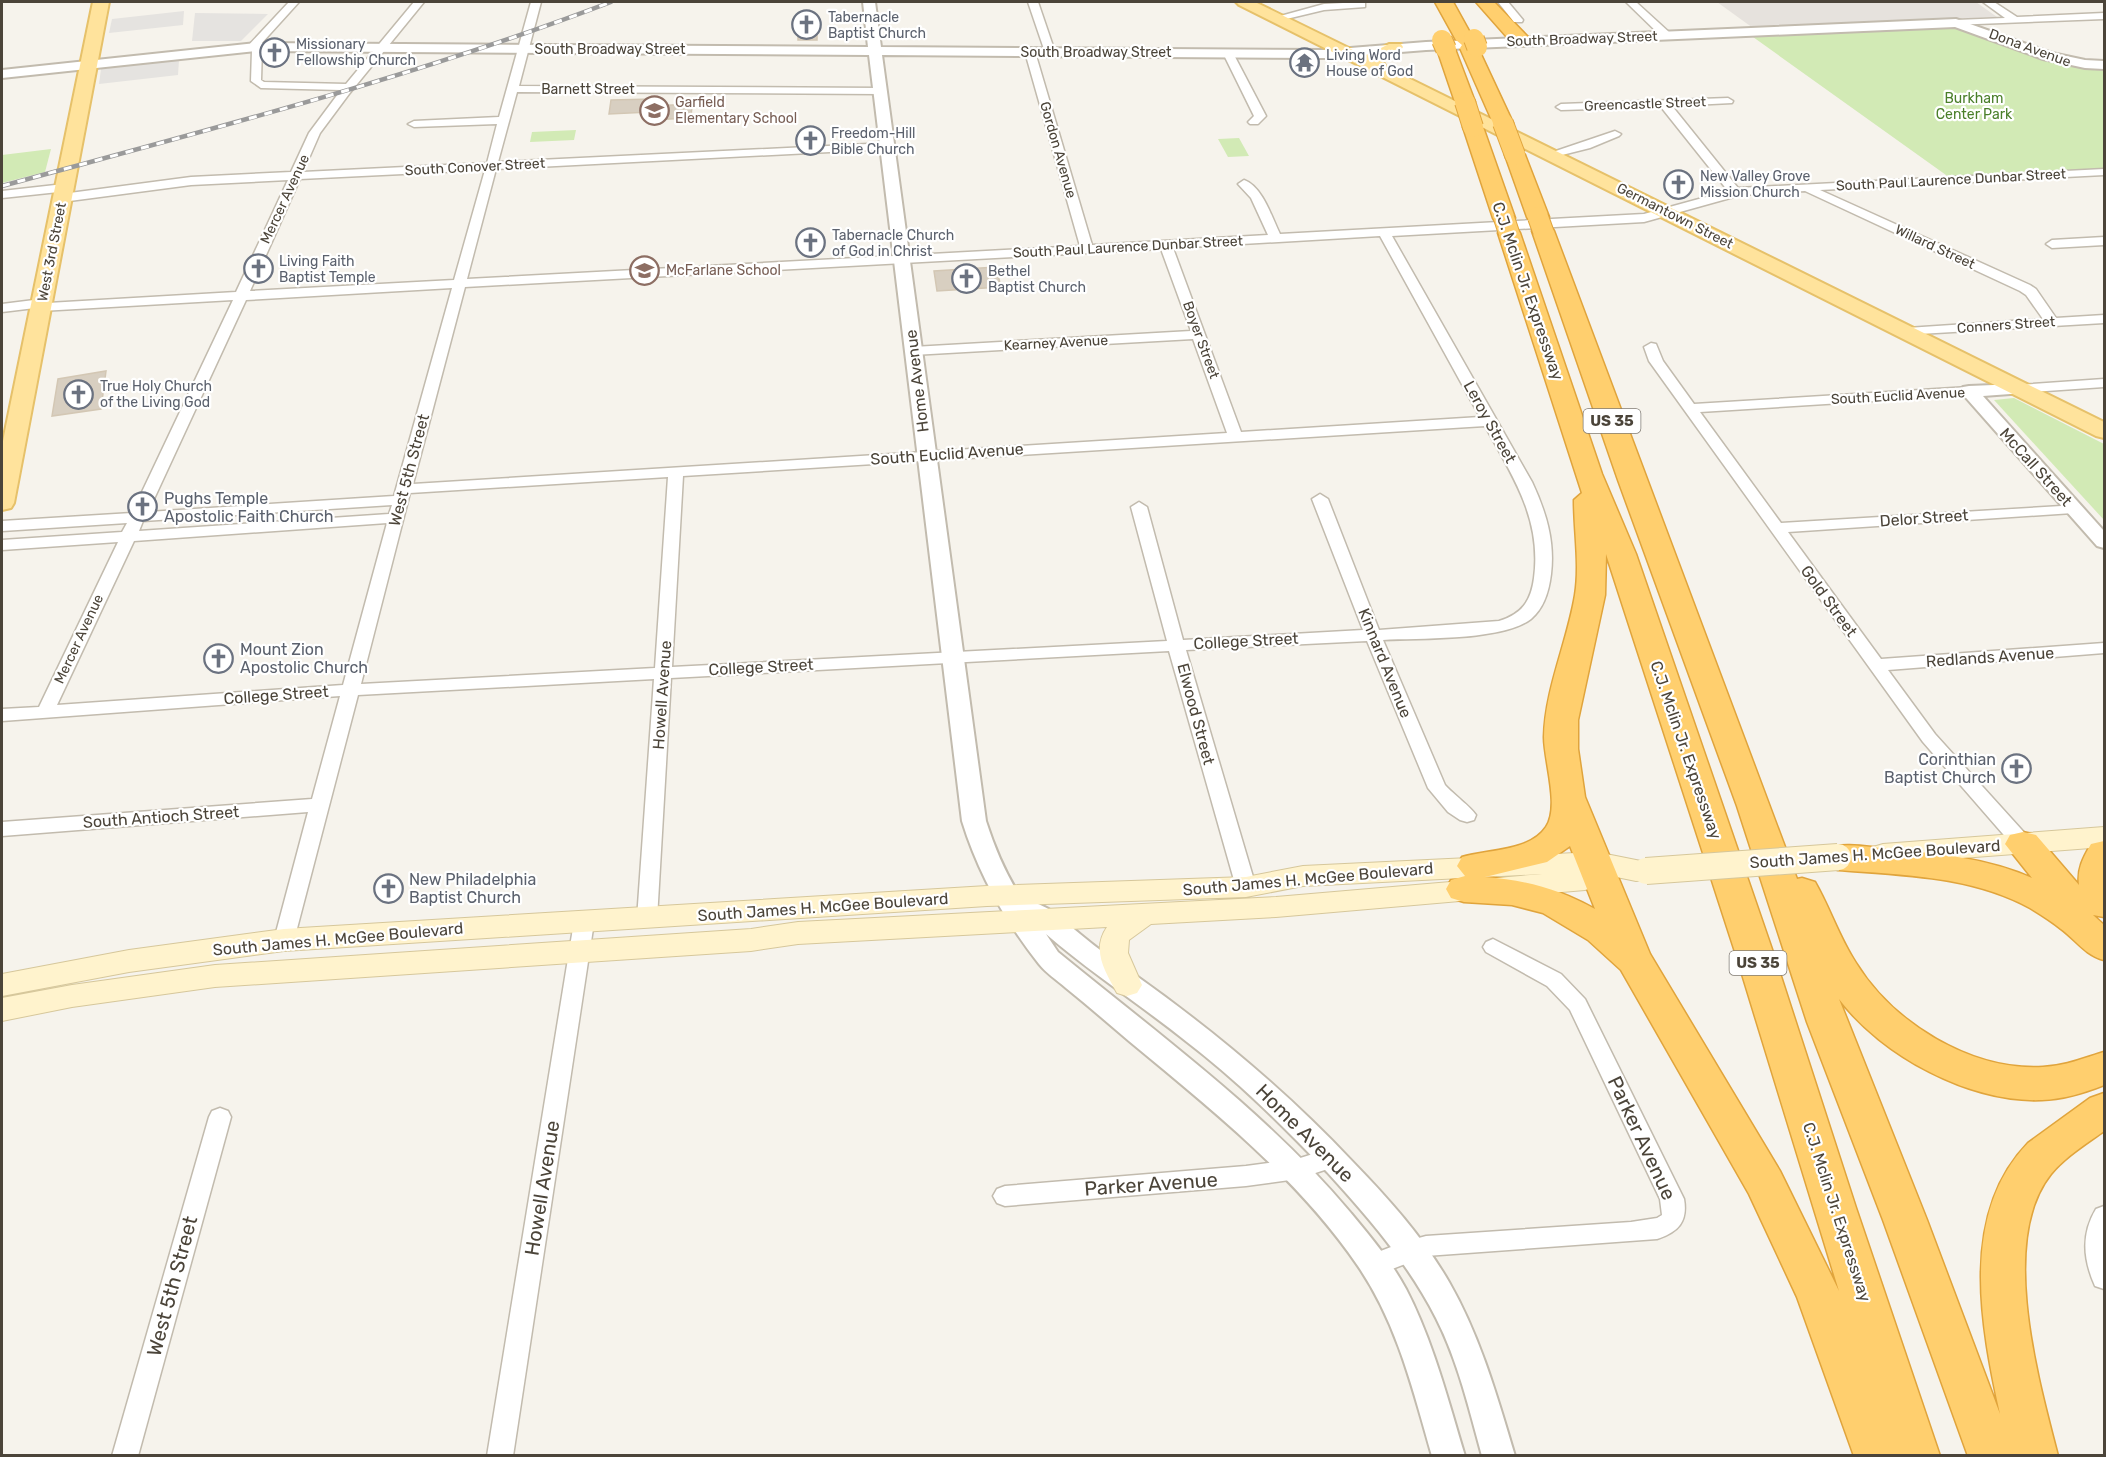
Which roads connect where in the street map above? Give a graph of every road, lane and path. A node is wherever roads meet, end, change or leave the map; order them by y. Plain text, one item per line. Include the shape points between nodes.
1 (101, 2) edge
2 (294, 2) edge
3 (419, 2) edge
4 (536, 2) edge
5 (869, 2) edge
6 (1033, 2) edge
7 (1244, 2) edge
8 (1427, 2) edge
9 (1443, 2) edge
10 (1460, 2) edge
11 (1485, 2) edge
12 (1503, 2) edge
13 (1631, 2) edge
14 (1988, 2) edge
15 (1362, 5) dead end
16 (2104, 16) edge
17 (1278, 18) junction
18 (1518, 20) dead end
19 (2014, 20) junction
20 (1956, 23) junction
21 (1666, 35) junction
22 (1521, 41) junction
23 (254, 47) junction
24 (1395, 47) junction
25 (382, 48) junction
26 (523, 48) junction
27 (1473, 48) junction
28 (875, 51) junction
29 (1344, 51) junction
30 (1030, 52) junction
31 (1050, 52) junction
32 (1228, 53) junction
33 (88, 64) junction
34 (2104, 65) edge
35 (1379, 68) junction
36 (2, 74) edge
37 (349, 87) junction
38 (512, 88) junction
39 (880, 91) junction
40 (1728, 101) dead end
41 (1664, 103) junction
42 (1561, 107) dead end
43 (503, 120) junction
44 (1254, 122) dead end
45 (414, 124) dead end
46 (1615, 134) dead end
47 (888, 146) junction
48 (1550, 155) junction
49 (491, 166) junction
50 (2104, 172) edge
51 (296, 176) junction
52 (1244, 184) dead end
53 (1806, 188) junction
54 (1735, 192) junction
55 (63, 193) junction
56 (2, 195) edge
57 (1668, 213) junction
58 (1384, 232) junction
59 (1276, 238) junction
60 (2104, 240) edge
61 (1167, 244) junction
62 (2052, 244) dead end
63 (1087, 249) junction
64 (902, 260) junction
65 (460, 283) junction
66 (241, 296) junction
67 (41, 305) junction
68 (2, 308) edge
69 (2104, 319) edge
70 (2052, 322) junction
71 (1907, 332) junction
72 (1199, 335) junction
73 (1651, 347) dead end
74 (913, 351) junction
75 (2104, 383) edge
76 (2018, 389) junction
77 (1969, 391) junction
78 (1690, 408) junction
79 (1489, 421) junction
80 (2104, 431) edge
81 (1235, 435) junction
82 (926, 455) junction
83 (676, 471) junction
84 (1588, 474) junction
85 (402, 495) junction
86 (1320, 499) dead end
87 (2, 503) edge
88 (1139, 507) dead end
89 (2073, 508) junction
90 (138, 516) junction
91 (396, 518) junction
92 (2, 526) edge
93 (1776, 528) junction
94 (128, 536) junction
95 (2104, 542) edge
96 (2, 545) edge
97 (1520, 619) joint
98 (1373, 634) junction
99 (1178, 644) junction
100 (2104, 648) edge
101 (952, 657) junction
102 (1876, 665) junction
103 (663, 673) junction
104 (350, 690) junction
105 (46, 710) junction
106 (2, 714) edge
107 (1749, 794) junction
108 (1568, 797) junction
109 (320, 805) junction
110 (1467, 815) dead end
111 (2, 829) edge
112 (2104, 837) edge
113 (2023, 844) junction
114 (2104, 854) edge
115 (1838, 857) junction
116 (1599, 870) junction
117 (1470, 877) junction
118 (1246, 887) junction
119 (1006, 897) junction
120 (2104, 904) edge
121 (2104, 911) edge
122 (1143, 916) junction
123 (647, 919) junction
124 (584, 921) junction
125 (1036, 921) junction
126 (284, 940) junction
127 (2104, 945) edge
128 (1493, 947) dead end
129 (580, 951) junction
130 (1634, 960) junction
131 (2, 984) edge
132 (1127, 985) junction
133 (2, 1010) edge
134 (2104, 1068) edge
135 (2104, 1110) edge
136 (220, 1117) dead end
137 (1332, 1158) junction
138 (1294, 1169) junction
139 (1005, 1196) dead end
140 (2104, 1216) edge
141 (1412, 1249) junction
142 (1374, 1265) junction
143 (2104, 1278) edge
144 (125, 1455) edge
145 (500, 1455) edge
146 (1449, 1455) edge
147 (1499, 1455) edge
148 (1878, 1455) edge
149 (1916, 1455) edge
150 (1992, 1455) edge
151 (2034, 1455) edge

1 - 33 main road, West 3rd Street
2 - 23 street
3 - 25 street, Mercer Avenue
4 - 26 street, West 5th Street
5 - 28 street, Home Avenue
6 - 31 street
7 - 17 main road, Germantown Street
8 - 84 highway, C.J. Mclin Jr. Expressway / US 35, bridge via 1465,102
9 - 27 highway, C.J. Mclin Jr. Expressway / US 35
10 - 27 highway
11 - 22 highway
12 - 18 street
13 - 21 street
14 - 19 street
15 - 17 street via 1324,7
16 - 19 street, South Broadway Street
17 - 29 main road, Germantown Street
19 - 20 street, South Broadway Street
20 - 21 street, South Broadway Street
20 - 34 street, Dona Avenue via 2066,63
21 - 22 street, South Broadway Street
22 - 24 street, South Broadway Street
23 - 25 street, South Broadway Street
23 - 33 street, South Broadway Street
23 - 37 street via 256,81 261,85
24 - 29 street, South Broadway Street
24 - 35 main road via 1372,57
25 - 26 street, South Broadway Street
25 - 37 street, Mercer Avenue
26 - 28 street, South Broadway Street
26 - 38 street, West 5th Street
27 - 107 highway, C.J. Mclin Jr. Expressway / US 35, bridge
28 - 30 street, South Broadway Street
28 - 39 street, Home Avenue
29 - 32 street, South Broadway Street
29 - 35 main road, Germantown Street
30 - 31 street, South Broadway Street
30 - 63 street, Gordon Avenue
31 - 32 street, South Broadway Street
32 - 44 street via 1260,116
33 - 36 street, South Broadway Street
33 - 55 main road, West 3rd Street
35 - 48 main road, Germantown Street
37 - 51 street, Mercer Avenue via 315,133
38 - 39 street, Barnett Street
38 - 43 street, West 5th Street
39 - 47 street, Home Avenue
40 - 41 street, Greencastle Street
41 - 42 street, Greencastle Street
41 - 54 street
43 - 45 street
43 - 49 street, West 5th Street
46 - 48 street
47 - 49 street, South Conover Street
47 - 64 street, Home Avenue
48 - 57 main road, Germantown Street
49 - 51 street, South Conover Street
49 - 65 street, West 5th Street
50 - 53 street, South Paul Laurence Dunbar Street
51 - 55 street, South Conover Street
51 - 66 street, Mercer Avenue
52 - 59 street via 1256,197
53 - 54 street, South Paul Laurence Dunbar Street
53 - 70 street, Willard Street via 2025,288
54 - 57 street, South Paul Laurence Dunbar Street
55 - 56 street, South Conover Street
55 - 67 main road, West 3rd Street
57 - 58 street, South Paul Laurence Dunbar Street via 1644,218
57 - 71 main road, Germantown Street
58 - 59 street, South Paul Laurence Dunbar Street
58 - 79 street, Leroy Street
59 - 61 street, South Paul Laurence Dunbar Street
60 - 62 street
61 - 63 street, South Paul Laurence Dunbar Street
61 - 72 street, Boyer Street
63 - 64 street, South Paul Laurence Dunbar Street
64 - 65 street, South Paul Laurence Dunbar Street
64 - 74 street, Home Avenue
65 - 66 street, South Paul Laurence Dunbar Street
65 - 85 street, West 5th Street
66 - 67 street, South Paul Laurence Dunbar Street
66 - 90 street, Mercer Avenue
67 - 68 street, South Paul Laurence Dunbar Street
67 - 87 main road, West 3rd Street
69 - 70 street, Conners Street
70 - 71 street, Conners Street
71 - 76 main road, Germantown Street
72 - 74 street, Kearney Avenue
72 - 81 street, Boyer Street
73 - 78 street, Gold Street via 1656,362
74 - 82 street, Home Avenue
75 - 76 street, South Euclid Avenue
76 - 77 street, South Euclid Avenue
76 - 80 main road, Germantown Street
77 - 78 street, South Euclid Avenue
77 - 89 street, McCall Street
78 - 93 street, Gold Street
79 - 81 street, South Euclid Avenue
79 - 97 street, Leroy Street via 1524,482 1542,529 1542,575 1536,603
81 - 82 street, South Euclid Avenue
82 - 83 street, South Euclid Avenue
82 - 101 street, Home Avenue
83 - 85 street, South Euclid Avenue
83 - 103 street, Howell Avenue
84 - 108 highway via 1591,595 1564,706 1561,737
84 - 149 highway, C.J. Mclin Jr. Expressway / US 35 via 1621,554
85 - 90 street, South Euclid Avenue
85 - 91 street, West 5th Street
86 - 98 street, Kinnard Avenue
88 - 99 street, Elwood Street
89 - 93 street, Delor Street
89 - 95 street, McCall Street
90 - 92 street, South Euclid Avenue
90 - 94 street, Mercer Avenue
91 - 94 street
91 - 104 street, West 5th Street
93 - 102 street, Gold Street
94 - 96 street
94 - 105 street, Mercer Avenue
97 - 98 street, College Street via 1487,629
98 - 99 street, College Street
98 - 110 street, Kinnard Avenue via 1437,788
99 - 101 street, College Street
99 - 118 street, Elwood Street
100 - 102 street, Redlands Avenue
101 - 103 street, College Street
101 - 119 street, Home Avenue via 974,821 985,856
102 - 113 street, Gold Street via 1929,738
103 - 104 street, College Street
103 - 123 street, Howell Avenue
104 - 105 street, College Street
104 - 109 street, West 5th Street
105 - 106 street, College Street
107 - 134 highway via 1795,875 1848,983 1905,1040 1952,1065 2012,1081 2058,1082
107 - 150 highway, C.J. Mclin Jr. Expressway / US 35 via 1827,1022
108 - 116 highway
108 - 117 highway via 1566,822 1561,833 1547,845
109 - 111 street, South Antioch Street
109 - 126 street, West 5th Street
112 - 113 main road, South James H. McGee Boulevard
113 - 115 main road, South James H. McGee Boulevard
113 - 121 highway via 2057,857
113 - 127 highway
114 - 120 highway via 2096,870 2096,884
115 - 116 main road, South James H. McGee Boulevard, bridge via 1646,871
115 - 127 highway via 1970,871 1998,878 2026,888 2061,908
116 - 117 main road, South James H. McGee Boulevard
116 - 130 highway
117 - 118 main road, South James H. McGee Boulevard via 1304,876
117 - 122 main road, South James H. McGee Boulevard via 1287,906
117 - 130 highway via 1554,903 1601,930
118 - 119 main road, South James H. McGee Boulevard
119 - 123 main road, South James H. McGee Boulevard
119 - 125 street, Home Avenue
122 - 125 main road, South James H. McGee Boulevard
122 - 132 main road via 1120,929 1112,946 1113,959
123 - 124 main road, South James H. McGee Boulevard
124 - 126 main road, South James H. McGee Boulevard
124 - 129 street, Howell Avenue
125 - 129 main road, South James H. McGee Boulevard via 798,933 751,940
125 - 132 street, Home Avenue via 1054,927
125 - 138 street, Home Avenue via 1049,959 1231,1110
126 - 131 main road, South James H. McGee Boulevard via 129,960
128 - 141 street, Parker Avenue via 1554,981 1578,1005 1676,1211 1663,1228
129 - 133 main road, South James H. McGee Boulevard via 215,976
129 - 145 street, Howell Avenue
130 - 148 highway via 1765,1184 1819,1296
132 - 137 street, Home Avenue via 1173,1016 1282,1105
135 - 151 highway via 2053,1145 2035,1163 2012,1203 2005,1232 2005,1309
136 - 144 street, West 5th Street
137 - 138 street, Parker Avenue
137 - 141 street, Home Avenue
138 - 139 street, Parker Avenue via 1220,1179
138 - 142 street, Home Avenue
140 - 143 street via 2096,1238
141 - 142 street, Parker Avenue
141 - 147 street, Home Avenue via 1463,1342
142 - 146 street, Home Avenue via 1394,1297 1417,1352

